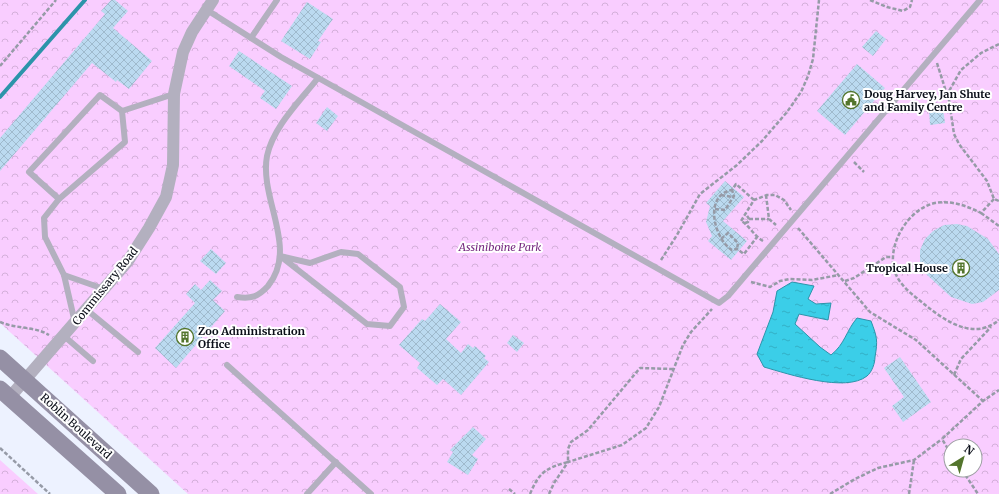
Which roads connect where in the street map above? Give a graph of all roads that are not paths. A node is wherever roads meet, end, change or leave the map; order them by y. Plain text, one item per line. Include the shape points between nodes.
1 (277, 0) edge
2 (980, 0) edge
3 (210, 5) edge
4 (251, 38) junction
5 (318, 78) junction
6 (174, 94) junction
7 (122, 110) junction
8 (59, 199) junction
9 (280, 256) junction
10 (64, 275) junction
11 (105, 289) junction
12 (237, 297) dead end
13 (87, 310) junction
14 (75, 323) junction
15 (61, 339) junction
16 (138, 352) dead end
17 (0, 358) edge
18 (93, 361) dead end
19 (227, 365) dead end
20 (24, 380) junction
21 (5, 393) edge
22 (336, 462) junction
23 (118, 494) edge
24 (151, 494) edge
25 (307, 494) edge
26 (371, 494) edge

1 - 4 lane
2 - 5 lane via 772,245 719,303
3 - 4 lane
3 - 6 street, Commissary Road via 187,42
4 - 5 lane
5 - 9 lane via 282,125 267,156 266,180 280,244
6 - 7 lane
6 - 11 street, Commissary Road via 173,165 166,197 140,244
7 - 8 lane via 125,142
7 - 8 lane via 100,95 29,172
8 - 10 lane via 44,218 43,228
9 - 9 lane via 367,324 390,326 404,307 400,287 358,254 341,252 310,263
9 - 12 lane via 274,279 259,295 252,299
10 - 11 lane
10 - 14 lane
11 - 13 street, Commissary Road
13 - 14 street, Commissary Road
13 - 16 lane
14 - 15 street, Commissary Road
15 - 18 lane
15 - 20 street, Commissary Road
17 - 20 main road, Roblin Boulevard
19 - 22 lane
20 - 21 street, Commissary Road
20 - 24 main road, Roblin Boulevard
21 - 23 main road, Roblin Boulevard
22 - 25 lane
22 - 26 lane

